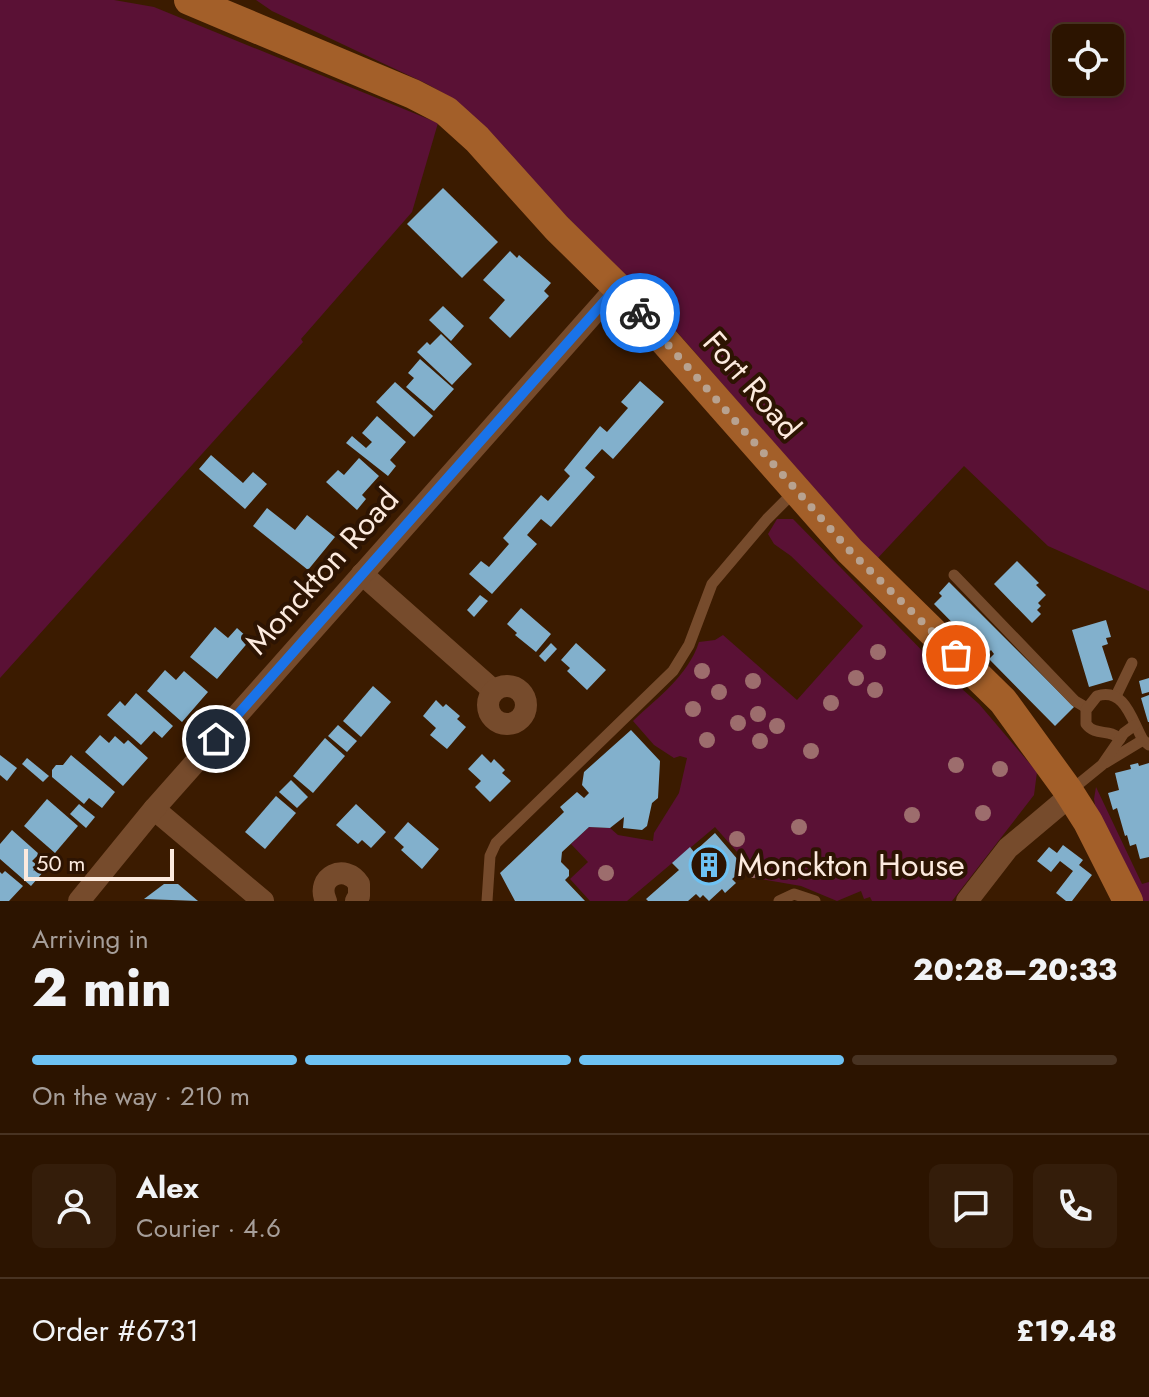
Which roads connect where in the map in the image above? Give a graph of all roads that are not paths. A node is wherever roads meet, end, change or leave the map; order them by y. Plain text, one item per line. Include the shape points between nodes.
1 (189, 0) edge
2 (222, 6) edge
3 (617, 287) junction
4 (796, 490) junction
5 (362, 574) junction
6 (954, 575) dead end
7 (1132, 663) dead end
8 (494, 691) dead end
9 (1116, 696) junction
10 (1087, 708) junction
11 (1135, 725) junction
12 (1120, 739) junction
13 (1146, 743) edge
14 (1102, 765) junction
15 (1070, 793) junction
16 (154, 809) junction
17 (79, 901) edge
18 (263, 901) edge
19 (326, 901) edge
20 (356, 901) edge
21 (487, 901) edge
22 (779, 901) edge
23 (815, 901) edge
24 (967, 901) edge
25 (1128, 901) edge

1 - 2 street, Fort Road
2 - 3 street, Fort Road via 446,111
3 - 4 street, Fort Road
3 - 5 street, Monckton Road
4 - 15 street, Fort Road via 850,551 1003,701
4 - 21 lane via 712,584 673,671 493,848
5 - 8 street
5 - 16 street, Monckton Road
6 - 10 lane
7 - 9 lane
9 - 10 lane via 1099,695
9 - 11 lane
10 - 12 lane via 1090,729
11 - 12 lane
11 - 13 lane
12 - 14 lane
13 - 14 lane
14 - 15 lane
15 - 24 street via 1008,848
15 - 25 street, Fort Road
16 - 17 street, Monckton Road
16 - 18 street
19 - 20 street via 324,883 342,872 359,884
22 - 23 lane via 794,894

